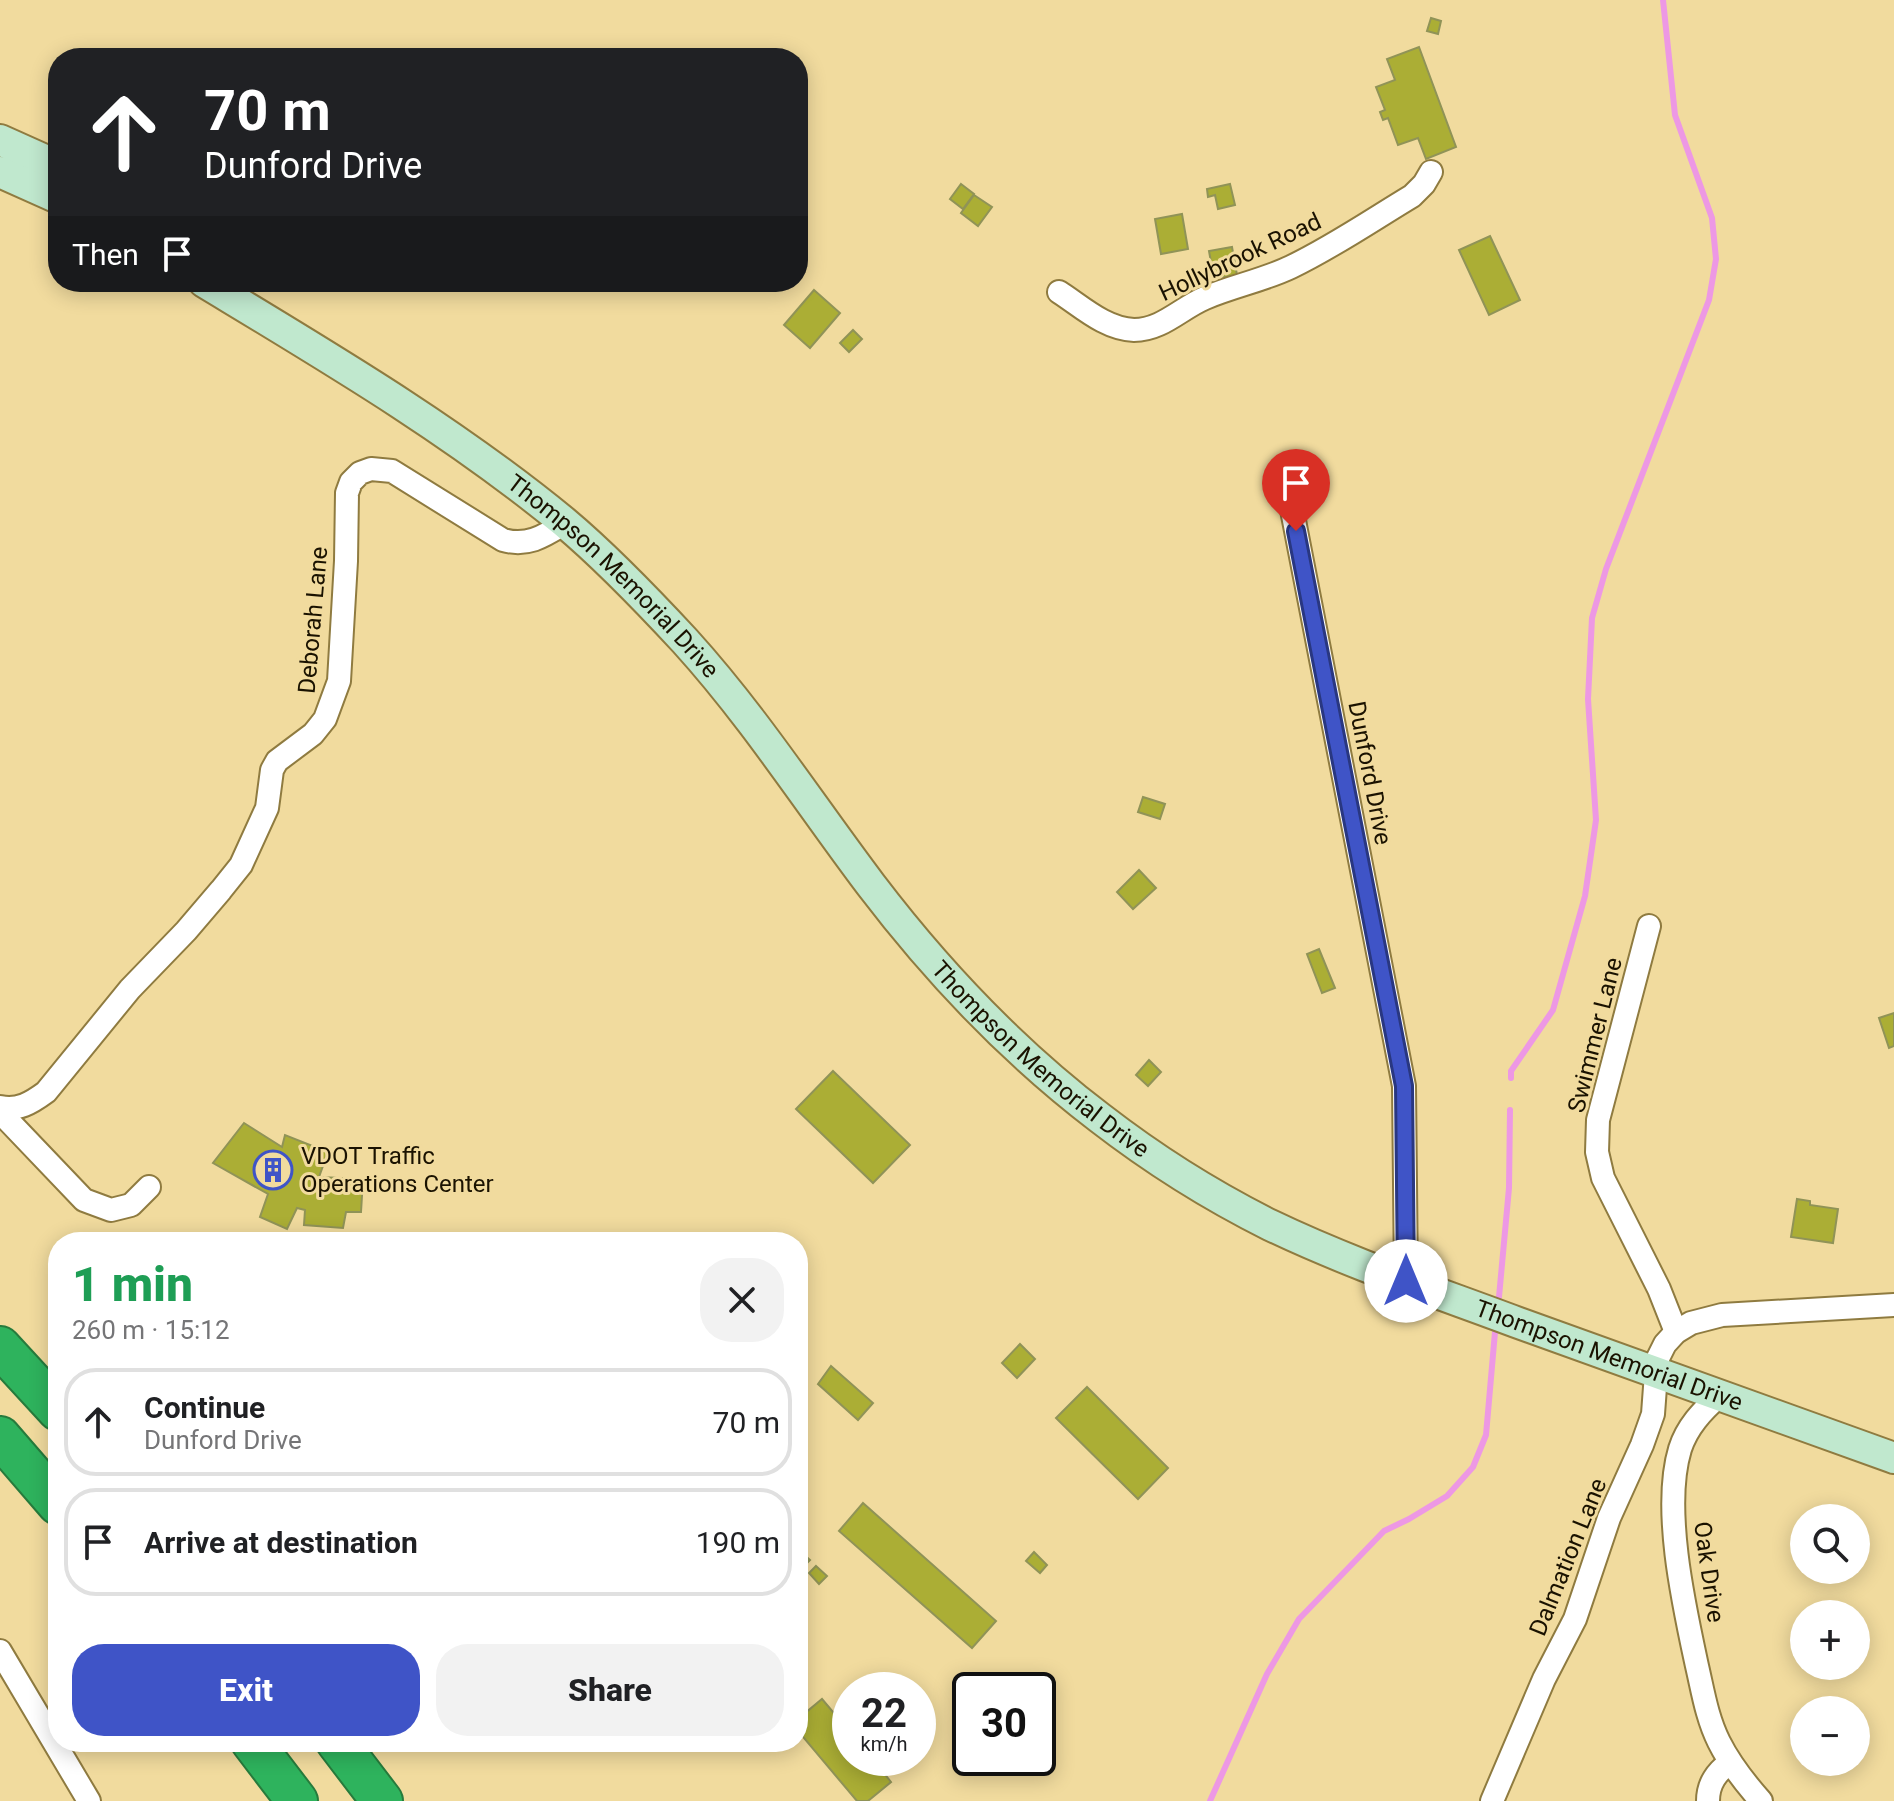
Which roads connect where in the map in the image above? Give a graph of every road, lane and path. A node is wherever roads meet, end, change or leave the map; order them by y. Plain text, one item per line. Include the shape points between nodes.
1 (0, 140) edge
2 (48, 162) edge
3 (0, 172) edge
4 (1431, 172) dead end
5 (48, 194) edge
6 (221, 292) edge
7 (260, 292) edge
8 (1059, 292) dead end
9 (376, 386) junction
10 (1284, 469) dead end
11 (565, 523) junction
12 (1649, 926) dead end
13 (0, 1110) edge
14 (149, 1187) dead end
15 (1406, 1281) junction
16 (1894, 1305) edge
17 (1676, 1332) junction
18 (0, 1347) edge
19 (1655, 1373) junction
20 (1719, 1396) junction
21 (48, 1399) edge
22 (0, 1437) edge
23 (1894, 1458) edge
24 (48, 1492) edge
25 (0, 1651) edge
26 (48, 1732) edge
27 (60, 1752) edge
28 (260, 1752) edge
29 (345, 1752) edge
30 (1730, 1762) junction
31 (89, 1801) edge
32 (297, 1801) edge
33 (382, 1801) edge
34 (1492, 1801) edge
35 (1708, 1801) edge
36 (1761, 1801) edge

1 - 2 main road
3 - 5 main road
4 - 8 street, Hollybrook Road via 1412,196 1294,266 1204,298 1163,323 1133,330 1105,323
6 - 9 main road, Thompson Memorial Drive
7 - 9 main road, Thompson Memorial Drive via 335,346
9 - 11 main road, Thompson Memorial Drive
10 - 15 street, Dunford Drive via 1404,1086
11 - 13 street, Deborah Lane via 541,538 514,543 392,471 371,469 351,482 339,681 325,719 277,761 267,808 241,865 221,890 46,1092 31,1103
11 - 15 main road, Thompson Memorial Drive via 705,665 940,971 1018,1050 1102,1120 1216,1196 1313,1244
12 - 17 street, Swimmer Lane via 1598,1120 1597,1152 1603,1178
13 - 14 street, Deborah Lane via 84,1200 111,1210 131,1205
15 - 19 main road, Thompson Memorial Drive
16 - 17 street via 1737,1313 1691,1323
17 - 19 street via 1665,1344
18 - 21 highway
19 - 20 main road, Thompson Memorial Drive
19 - 34 street, Dalmation Lane via 1653,1414 1642,1445 1609,1518 1575,1619
20 - 23 main road, Thompson Memorial Drive
20 - 30 street, Oak Drive via 1688,1430 1680,1450 1674,1509 1681,1579 1709,1719
22 - 24 highway
25 - 26 street
27 - 31 street
28 - 32 highway
29 - 33 highway
30 - 35 street via 1712,1782
30 - 36 street, Oak Drive

